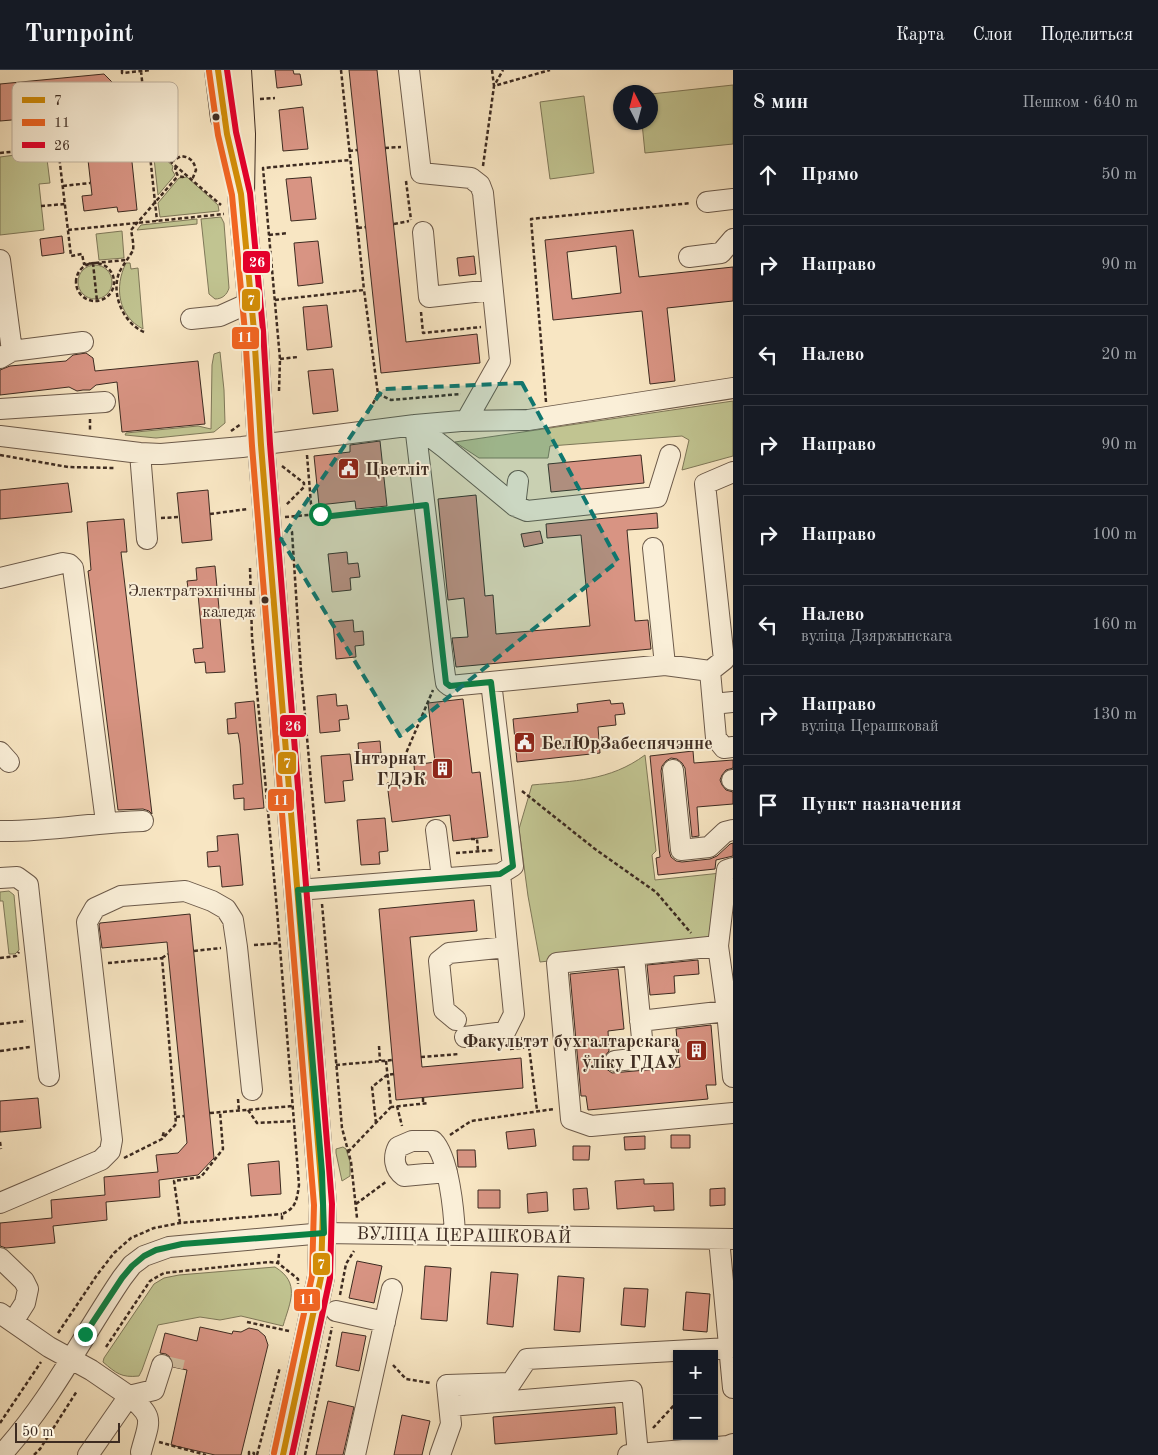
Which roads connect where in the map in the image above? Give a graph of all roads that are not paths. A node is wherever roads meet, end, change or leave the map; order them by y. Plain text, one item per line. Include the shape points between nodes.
1 (218, 70) edge
2 (238, 70) edge
3 (409, 70) edge
4 (231, 199) junction
5 (733, 200) edge
6 (707, 202) road end
7 (417, 226) road end
8 (733, 239) edge
9 (689, 257) dead end
10 (0, 260) edge
11 (492, 290) junction
12 (263, 301) junction
13 (220, 316) junction
14 (191, 319) dead end
15 (254, 331) junction
16 (83, 342) dead end
17 (6, 354) edge
18 (728, 390) edge
19 (105, 402) dead end
20 (0, 409) edge
21 (466, 421) junction
22 (415, 425) junction
23 (0, 436) edge
24 (140, 453) junction
25 (269, 454) junction
26 (670, 455) dead end
27 (733, 472) edge
28 (518, 482) dead end
29 (515, 506) junction
30 (147, 540) dead end
31 (654, 548) dead end
32 (0, 575) edge
33 (665, 665) junction
34 (710, 672) junction
35 (491, 682) junction
36 (733, 702) edge
37 (713, 704) junction
38 (733, 747) edge
39 (673, 770) dead end
40 (143, 821) dead end
41 (106, 822) junction
42 (0, 830) edge
43 (436, 830) dead end
44 (733, 830) edge
45 (733, 868) edge
46 (500, 874) junction
47 (0, 878) edge
48 (442, 878) junction
49 (309, 889) junction
50 (506, 947) junction
51 (710, 947) junction
52 (634, 956) junction
53 (727, 1011) junction
54 (640, 1021) junction
55 (668, 1055) dead end
56 (644, 1059) junction
57 (615, 1061) dead end
58 (49, 1076) dead end
59 (733, 1077) edge
60 (252, 1090) dead end
61 (733, 1113) edge
62 (444, 1163) junction
63 (0, 1203) edge
64 (324, 1233) junction
65 (455, 1235) junction
66 (726, 1239) edge
67 (0, 1258) edge
68 (392, 1289) dead end
69 (336, 1312) road end
70 (6, 1318) edge
71 (383, 1330) junction
72 (730, 1348) junction
73 (71, 1359) junction
74 (167, 1366) tunnel mouth
75 (733, 1388) edge
76 (129, 1396) junction
77 (450, 1406) junction
78 (733, 1444) edge
79 (143, 1445) road end
80 (634, 1451) edge
81 (1, 1455) edge
82 (88, 1455) edge
83 (283, 1455) edge
84 (355, 1455) edge
85 (440, 1455) edge

1 - 4 main road via 227,134
2 - 4 main road via 242,134
3 - 11 street via 421,174 471,178 480,185
4 - 12 main road
5 - 6 street
7 - 11 street via 429,297
8 - 9 street via 721,253
10 - 17 street
11 - 21 street via 500,361
12 - 13 street
12 - 15 main road
13 - 14 street
13 - 15 street
15 - 25 main road
16 - 17 street
18 - 21 street via 528,420
19 - 20 street
21 - 22 street
22 - 25 street
22 - 29 street
22 - 35 street via 446,683 450,686
23 - 24 street
24 - 25 street
24 - 30 street
25 - 49 main road
26 - 29 street via 658,497 527,511
27 - 34 street via 705,484 724,660
28 - 29 street
31 - 33 street
32 - 41 street via 63,563 73,568
33 - 34 street
33 - 35 street
34 - 37 street
35 - 46 street via 513,866
36 - 37 street
37 - 38 street via 716,738 724,748
39 - 44 street via 681,850 709,847 725,832
40 - 41 street
41 - 42 street
43 - 48 street
45 - 51 street via 727,870
46 - 48 street
46 - 50 street
47 - 58 street via 17,877 28,885
48 - 49 street
49 - 64 main road
50 - 50 street via 514,1014 505,1032 461,1029 444,1010 439,961 449,953
51 - 52 street
51 - 53 street
52 - 54 street
52 - 61 street via 557,963 571,1119 591,1126
53 - 54 street
53 - 59 street
54 - 56 street
55 - 56 street
56 - 57 street
60 - 63 street via 237,947 233,920 226,909 185,891 121,896 95,908 87,922 112,1140 110,1151 101,1160
62 - 62 street via 433,1140 398,1146 394,1158 398,1172 404,1176
62 - 65 street
64 - 65 street, ВУЛІЦА ЦЕРАШКОВАЙ
64 - 73 street, ВУЛІЦА ЦЕРАШКОВАЙ via 182,1244 156,1250 144,1256 122,1278
64 - 83 main road via 321,1277
65 - 66 street, ВУЛІЦА ЦЕРАШКОВАЙ
66 - 72 street
67 - 70 street via 28,1289 25,1303
68 - 71 street
69 - 71 street
70 - 73 street
71 - 84 street
72 - 75 street
72 - 77 street via 527,1359 511,1383 447,1385
73 - 76 street
73 - 81 street, ВУЛІЦА ЦЕРАШКОВАЙ via 28,1423
74 - 76 street via 154,1390
76 - 79 street via 148,1414
76 - 82 street
77 - 80 street via 632,1391
77 - 85 street via 451,1424
78 - 80 street

